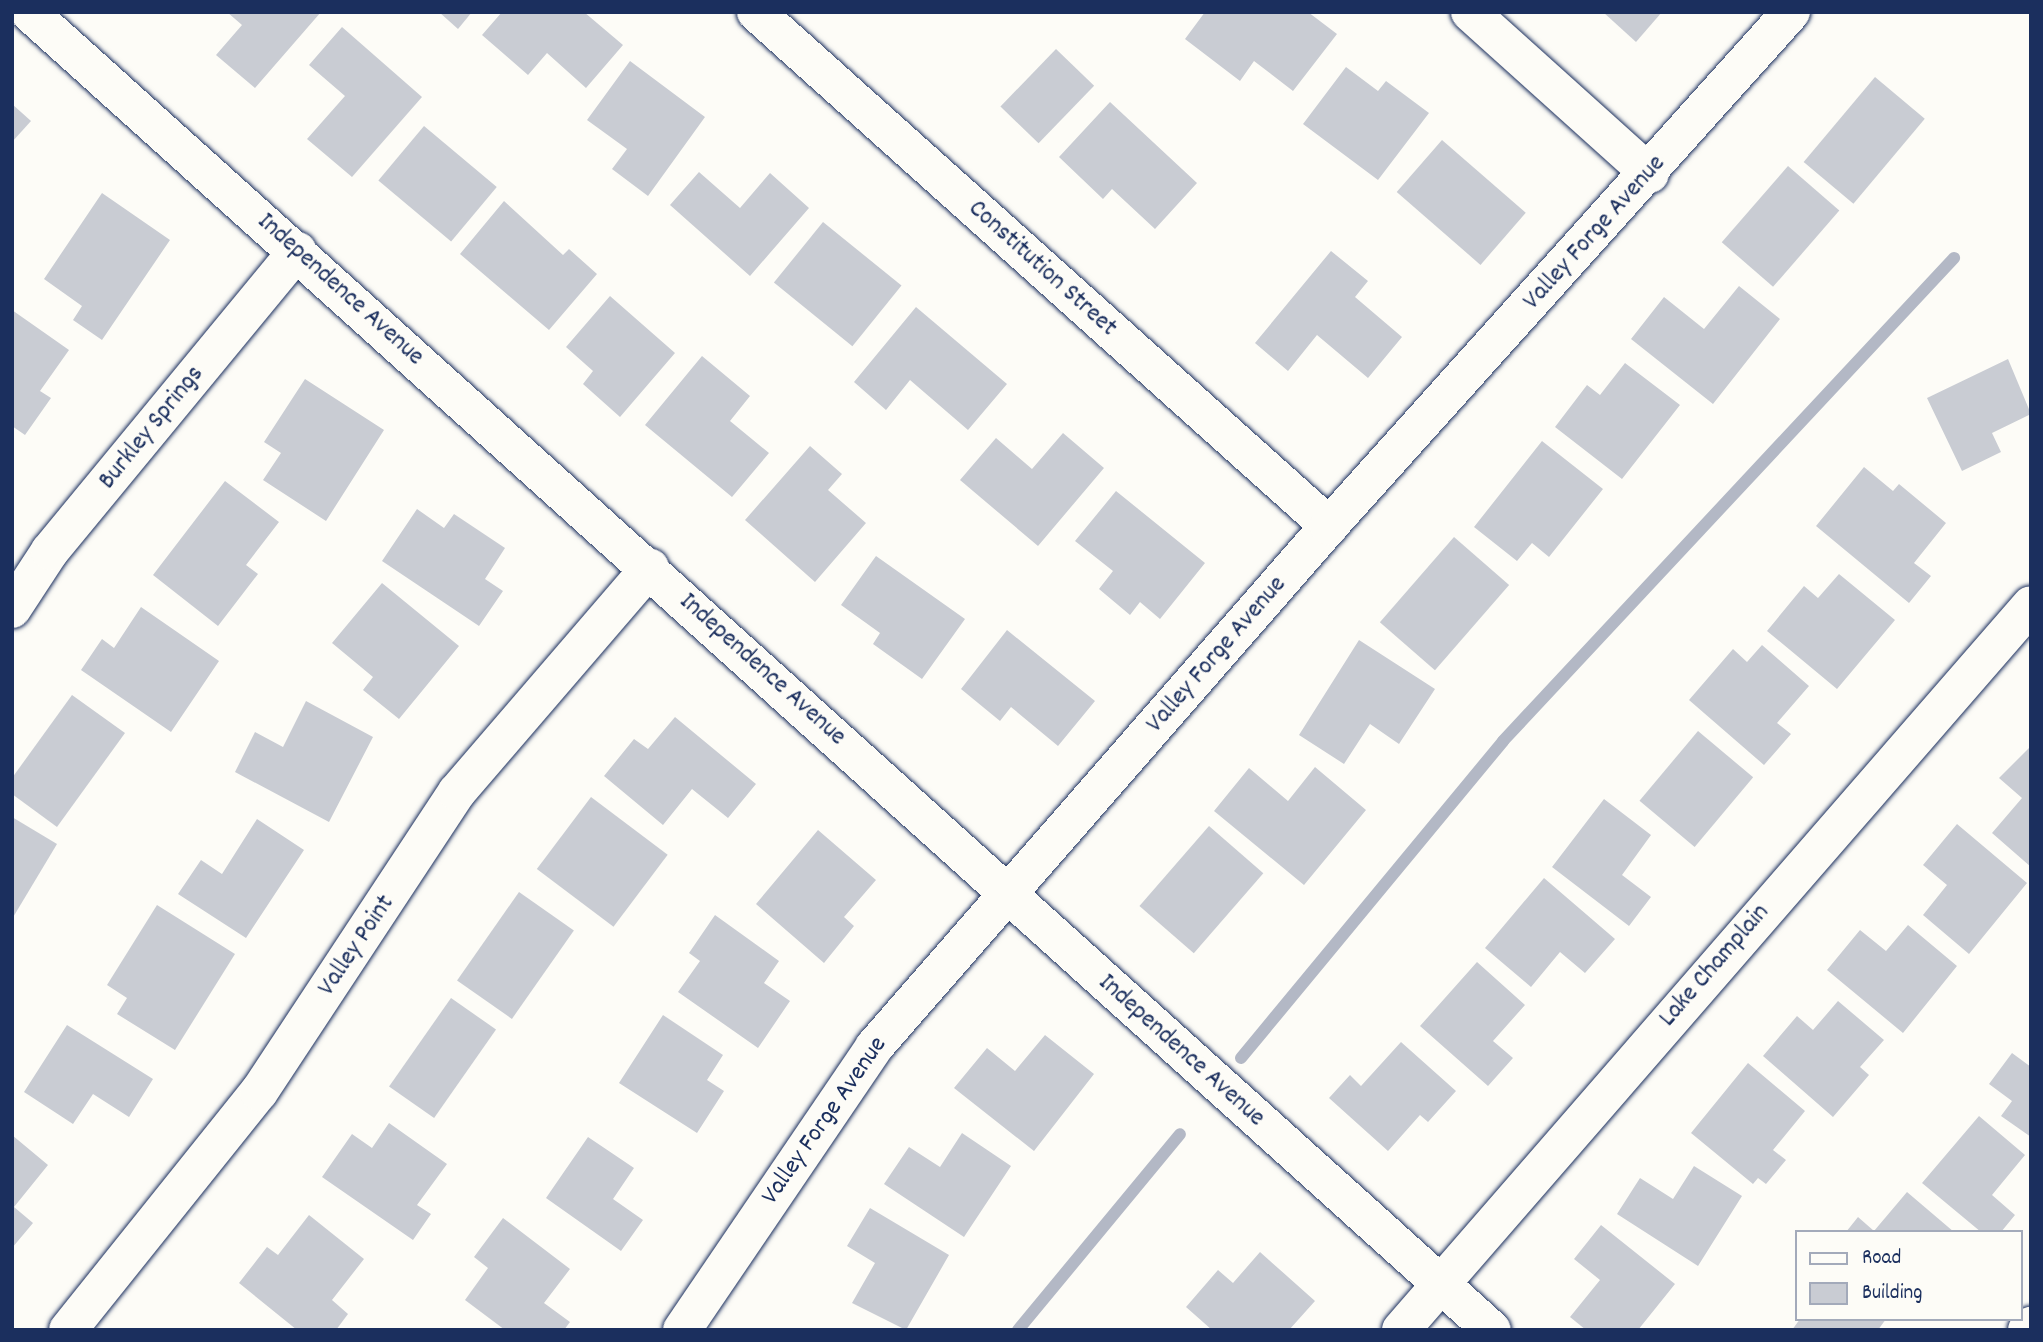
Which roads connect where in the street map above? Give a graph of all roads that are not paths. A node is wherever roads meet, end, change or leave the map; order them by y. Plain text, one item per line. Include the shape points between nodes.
1 (29, 12) edge
2 (756, 12) edge
3 (1470, 12) edge
4 (1791, 12) edge
5 (1650, 174) junction
6 (297, 251) junction
7 (1329, 526) junction
8 (650, 568) junction
9 (2031, 605) edge
10 (12, 609) edge
11 (1009, 896) junction
12 (1439, 1283) junction
13 (2031, 1326) edge
14 (68, 1330) edge
15 (682, 1330) edge
16 (1401, 1330) edge
17 (1492, 1330) edge
18 (2027, 1330) edge

1 - 6 street, Independence Avenue
2 - 7 street, Constitution Street
3 - 5 street
4 - 5 street, Valley Forge Avenue
5 - 7 street, Valley Forge Avenue
6 - 8 street, Independence Avenue
6 - 10 street, Burkley Springs via 50,551
7 - 11 street, Valley Forge Avenue
8 - 11 street, Independence Avenue
8 - 14 street, Valley Point via 457,792 259,1092
9 - 12 street, Lake Champlain
11 - 12 street, Independence Avenue
11 - 15 street, Valley Forge Avenue via 874,1047 828,1107
12 - 16 street, Lake Champlain
12 - 17 street, Independence Avenue
13 - 18 street

